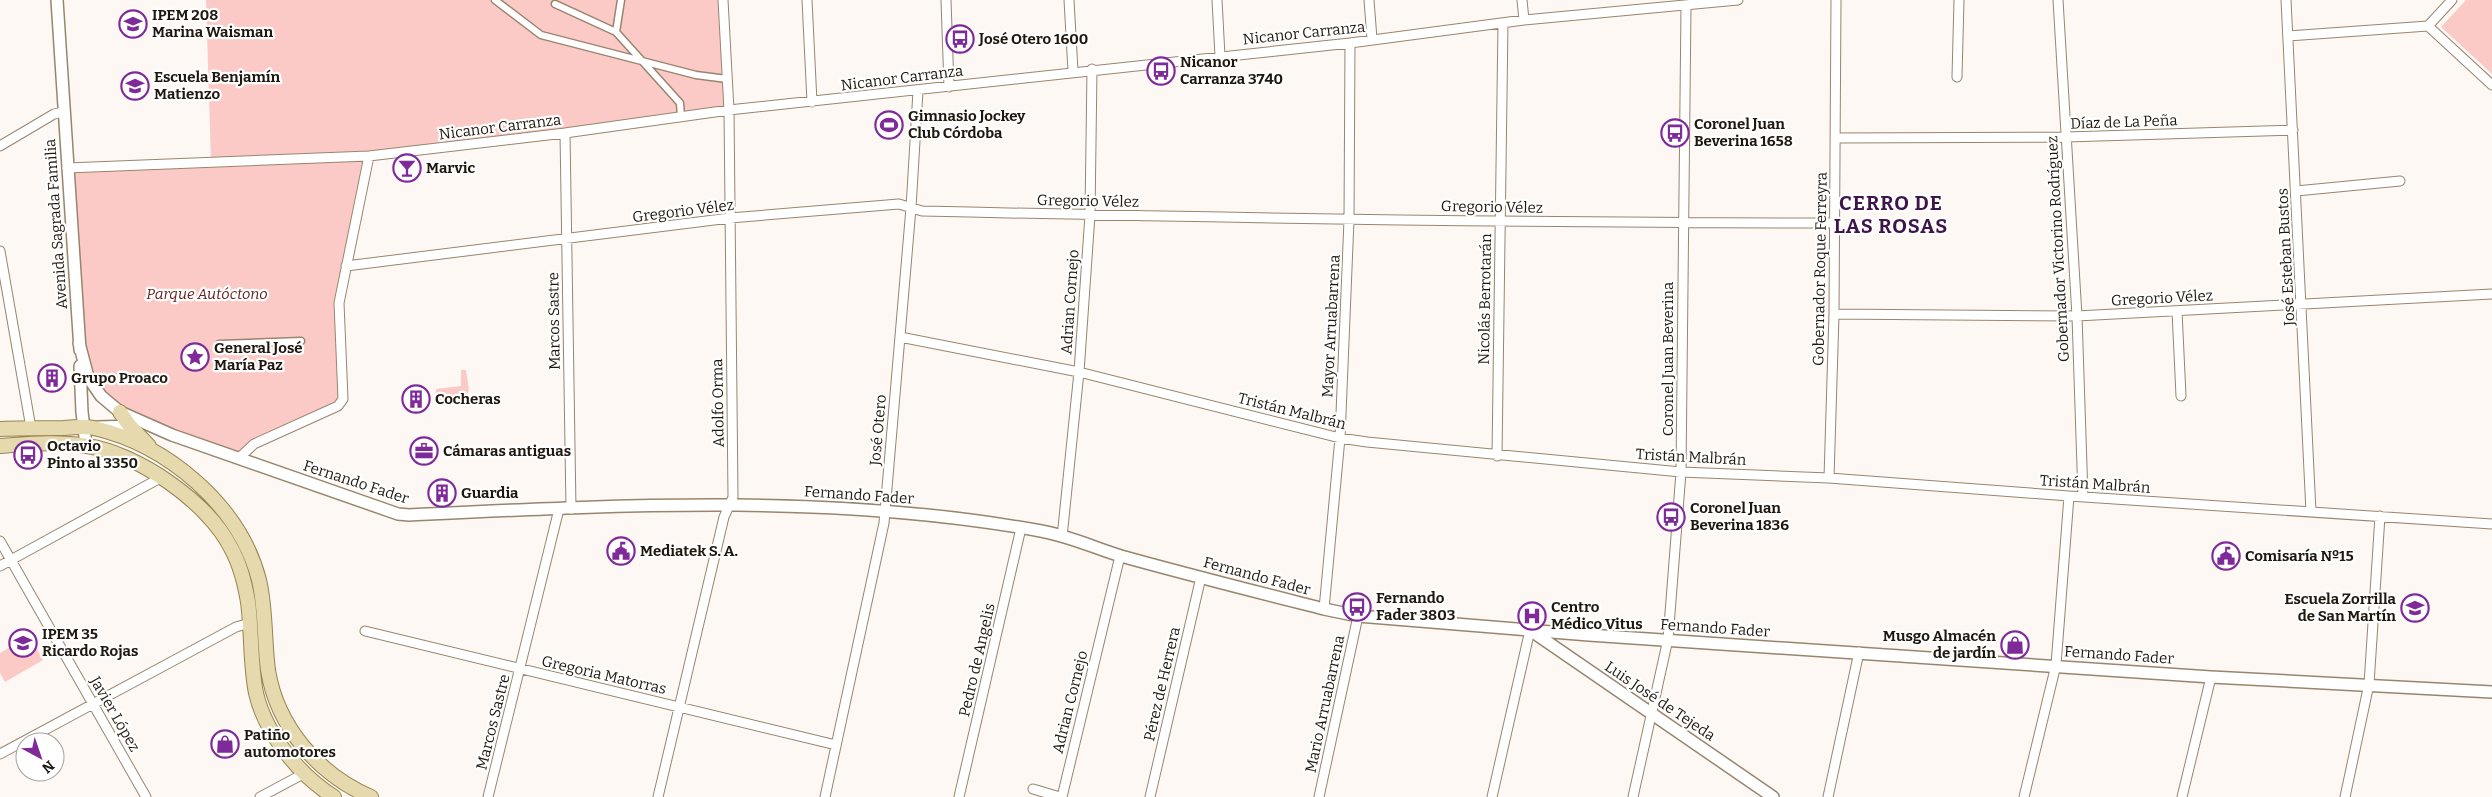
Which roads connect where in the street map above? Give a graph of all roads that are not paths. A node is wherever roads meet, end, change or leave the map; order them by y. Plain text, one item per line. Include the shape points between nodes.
1 (57, 0) edge
2 (495, 0) edge
3 (621, 0) edge
4 (723, 0) edge
5 (808, 0) edge
6 (946, 0) edge
7 (1069, 0) edge
8 (1216, 0) edge
9 (1369, 0) edge
10 (1522, 0) edge
11 (1738, 0) edge
12 (1836, 0) edge
13 (1959, 0) edge
14 (2058, 0) edge
15 (2286, 0) edge
16 (2452, 0) edge
17 (555, 4) dead end
18 (1686, 6) junction
19 (1524, 20) junction
20 (1503, 23) junction
21 (2428, 26) junction
22 (616, 32) junction
23 (2288, 36) junction
24 (1372, 39) junction
25 (1350, 43) junction
26 (1220, 56) junction
27 (643, 62) junction
28 (1092, 69) junction
29 (1072, 71) junction
30 (1958, 77) dead end
31 (727, 79) junction
32 (2492, 85) edge
33 (949, 87) junction
34 (918, 91) junction
35 (812, 102) junction
36 (728, 110) junction
37 (63, 112) junction
38 (681, 116) junction
39 (2293, 130) junction
40 (565, 133) junction
41 (1835, 138) junction
42 (2066, 138) junction
43 (0, 146) edge
44 (369, 156) junction
45 (67, 168) junction
46 (2400, 180) dead end
47 (2296, 191) junction
48 (911, 208) junction
49 (1090, 215) junction
50 (730, 218) junction
51 (1349, 220) junction
52 (1499, 221) junction
53 (1683, 223) junction
54 (1833, 223) junction
55 (567, 240) junction
56 (0, 251) edge
57 (346, 266) junction
58 (2492, 294) edge
59 (4, 297) edge
60 (2302, 304) junction
61 (2176, 311) junction
62 (1834, 314) junction
63 (2077, 316) junction
64 (900, 336) junction
65 (301, 341) dead end
66 (79, 343) junction
67 (219, 344) dead end
68 (1079, 372) junction
69 (2181, 396) dead end
70 (120, 412) junction
71 (129, 425) junction
72 (32, 428) junction
73 (88, 428) junction
74 (0, 429) edge
75 (172, 435) junction
76 (1340, 438) junction
77 (0, 446) edge
78 (86, 446) junction
79 (157, 453) junction
80 (1497, 456) junction
81 (240, 458) junction
82 (1681, 472) junction
83 (162, 477) junction
84 (1829, 478) junction
85 (2069, 496) junction
86 (2084, 497) junction
87 (728, 506) junction
88 (565, 509) junction
89 (886, 510) junction
90 (2311, 512) junction
91 (2380, 516) junction
92 (2492, 524) edge
93 (1021, 528) junction
94 (1062, 537) junction
95 (0, 541) edge
96 (1120, 556) junction
97 (11, 560) junction
98 (0, 566) edge
99 (1201, 577) junction
100 (1324, 609) junction
101 (1358, 616) junction
102 (250, 623) junction
103 (1530, 630) junction
104 (365, 631) dead end
105 (1668, 639) junction
106 (1859, 652) junction
107 (2056, 665) junction
108 (520, 670) junction
109 (2211, 677) junction
110 (2369, 684) junction
111 (2492, 692) edge
112 (93, 705) junction
113 (680, 708) junction
114 (1652, 714) junction
115 (836, 745) junction
116 (0, 754) edge
117 (305, 773) junction
118 (1033, 789) dead end
119 (146, 797) edge
120 (260, 797) edge
121 (332, 797) edge
122 (371, 797) edge
123 (488, 797) edge
124 (658, 797) edge
125 (825, 797) edge
126 (959, 797) edge
127 (1061, 797) edge
128 (1150, 797) edge
129 (1319, 797) edge
130 (1492, 797) edge
131 (1633, 797) edge
132 (1773, 797) edge
133 (1828, 797) edge
134 (2024, 797) edge
135 (2182, 797) edge
136 (2344, 797) edge

1 - 37 main road, Avenida Sagrada Familia
2 - 27 street via 541,35
3 - 22 street
4 - 31 street, Adolfo Orma
5 - 35 street
6 - 33 street
7 - 29 street
8 - 26 street
9 - 24 street
10 - 19 street
11 - 18 street, Nicanor Carranza
12 - 41 street, Gobernador Roque Ferreyra
13 - 30 street
14 - 42 street, Gobernador Victorino Rodríguez
15 - 23 street, José Esteban Bustos
16 - 21 street
17 - 22 street
18 - 19 street, Nicanor Carranza
18 - 53 street, Coronel Juan Beverina
19 - 20 street, Nicanor Carranza
20 - 24 street, Nicanor Carranza
20 - 52 street, Nicolás Berrotarán
21 - 23 street
21 - 32 street
22 - 27 street
23 - 39 street, José Esteban Bustos
24 - 25 street, Nicanor Carranza
25 - 26 street, Nicanor Carranza
25 - 51 street, Mayor Arruabarrena
26 - 28 street, Nicanor Carranza
27 - 31 street via 696,76
27 - 38 street via 680,103
28 - 29 street, Nicanor Carranza
28 - 49 street, Adrian Cornejo
29 - 33 street, Nicanor Carranza
31 - 36 street, Adolfo Orma
33 - 34 street, Nicanor Carranza
34 - 35 street, Nicanor Carranza
34 - 48 street, José Otero
35 - 36 street, Nicanor Carranza
36 - 38 street, Nicanor Carranza
36 - 50 street, Adolfo Orma
37 - 43 street via 54,114
37 - 45 main road, Avenida Sagrada Familia
38 - 40 street, Nicanor Carranza
39 - 42 street, Díaz de La Peña
39 - 47 street, José Esteban Bustos
40 - 44 street, Nicanor Carranza
40 - 55 street, Marcos Sastre
41 - 42 street, Díaz de La Peña
41 - 54 street, Gobernador Roque Ferreyra
42 - 63 street, Gobernador Victorino Rodríguez
44 - 45 street, Nicanor Carranza
44 - 57 street
45 - 66 main road, Avenida Sagrada Familia
46 - 47 street
47 - 60 street, José Esteban Bustos
48 - 49 street, Gregorio Vélez via 922,211
48 - 50 street, Gregorio Vélez via 899,204
48 - 64 street, José Otero
49 - 51 street, Gregorio Vélez
49 - 68 street, Adrian Cornejo
50 - 55 street, Gregorio Vélez
50 - 87 street, Adolfo Orma via 733,497
51 - 52 street, Gregorio Vélez
51 - 76 street, Mayor Arruabarrena
52 - 53 street, Gregorio Vélez
52 - 80 street, Nicolás Berrotarán
53 - 54 street, Gregorio Vélez
53 - 82 street, Coronel Juan Beverina
54 - 62 street, Gobernador Roque Ferreyra
55 - 57 street, Gregorio Vélez
55 - 88 street, Marcos Sastre
56 - 59 street
57 - 81 street via 338,303 341,404 254,444
58 - 60 street, Gregorio Vélez
59 - 72 street
60 - 61 street, Gregorio Vélez
60 - 90 street, José Esteban Bustos
61 - 63 street, Gregorio Vélez
61 - 69 street
62 - 63 street, Gregorio Vélez
62 - 84 street, Gobernador Roque Ferreyra
63 - 86 street, Gobernador Victorino Rodríguez
64 - 68 street, Tristán Malbrán
64 - 89 street, José Otero
65 - 67 street
66 - 70 main road, Fernando Fader via 88,377 101,396
66 - 73 main road, Avenida Sagrada Familia
68 - 76 street, Tristán Malbrán
68 - 94 street, Adrian Cornejo
70 - 71 main road
70 - 75 main road, Fernando Fader
71 - 73 main road
71 - 75 main road
71 - 79 main road
72 - 73 main road
72 - 74 main road
73 - 78 main road, Avenida Sagrada Familia
73 - 79 main road
75 - 81 main road, Fernando Fader
76 - 80 street, Tristán Malbrán
76 - 100 street, Mayor Arruabarrena
77 - 78 main road via 42,443
78 - 83 main road via 127,457
79 - 122 main road via 191,478 228,515 244,538 262,594 272,685 289,725 304,748 329,772
80 - 82 street, Tristán Malbrán
81 - 88 main road, Fernando Fader via 409,516
82 - 84 street, Tristán Malbrán
82 - 105 street, Coronel Juan Beverina
83 - 97 street
83 - 102 main road via 214,523 231,547 242,579
84 - 85 street, Tristán Malbrán
85 - 86 street, Tristán Malbrán
85 - 107 street
86 - 90 street, Tristán Malbrán
87 - 88 main road, Fernando Fader
87 - 89 main road, Fernando Fader
87 - 113 street, Adolfo Orma
88 - 108 street, Marcos Sastre
89 - 93 main road, Fernando Fader
89 - 115 street, José Otero
90 - 91 street, Tristán Malbrán
91 - 92 street, Tristán Malbrán
91 - 110 street
93 - 94 main road, Fernando Fader
93 - 126 street, Pedro de Angelis
94 - 96 main road, Fernando Fader
95 - 97 street, Javier López
96 - 99 main road, Fernando Fader
96 - 127 street, Adrian Cornejo
97 - 98 street
97 - 112 street, Javier López
99 - 100 main road, Fernando Fader
99 - 128 street, Pérez de Herrera
100 - 101 main road, Fernando Fader
101 - 103 main road, Fernando Fader
101 - 129 street, Mario Arruabarrena
102 - 112 street via 236,627
102 - 117 main road via 254,678 262,714 280,744
103 - 105 main road, Fernando Fader
103 - 114 main road, Luis José de Tejeda
103 - 130 street
104 - 108 street, Gregoria Matorras
105 - 106 main road, Fernando Fader
105 - 114 street, Coronel Juan Beverina
106 - 107 main road, Fernando Fader
106 - 133 street
107 - 109 main road, Fernando Fader
107 - 134 street
108 - 113 street, Gregoria Matorras
108 - 123 street, Marcos Sastre
109 - 110 main road, Fernando Fader
109 - 135 street
110 - 111 main road, Fernando Fader
110 - 136 street
112 - 116 street
112 - 119 street, Javier López
113 - 115 street, Gregoria Matorras
113 - 124 street, Adolfo Orma
114 - 131 street, Coronel Juan Beverina
114 - 132 main road, Luis José de Tejeda
115 - 125 street, José Otero
117 - 120 street
117 - 121 main road
118 - 127 street

